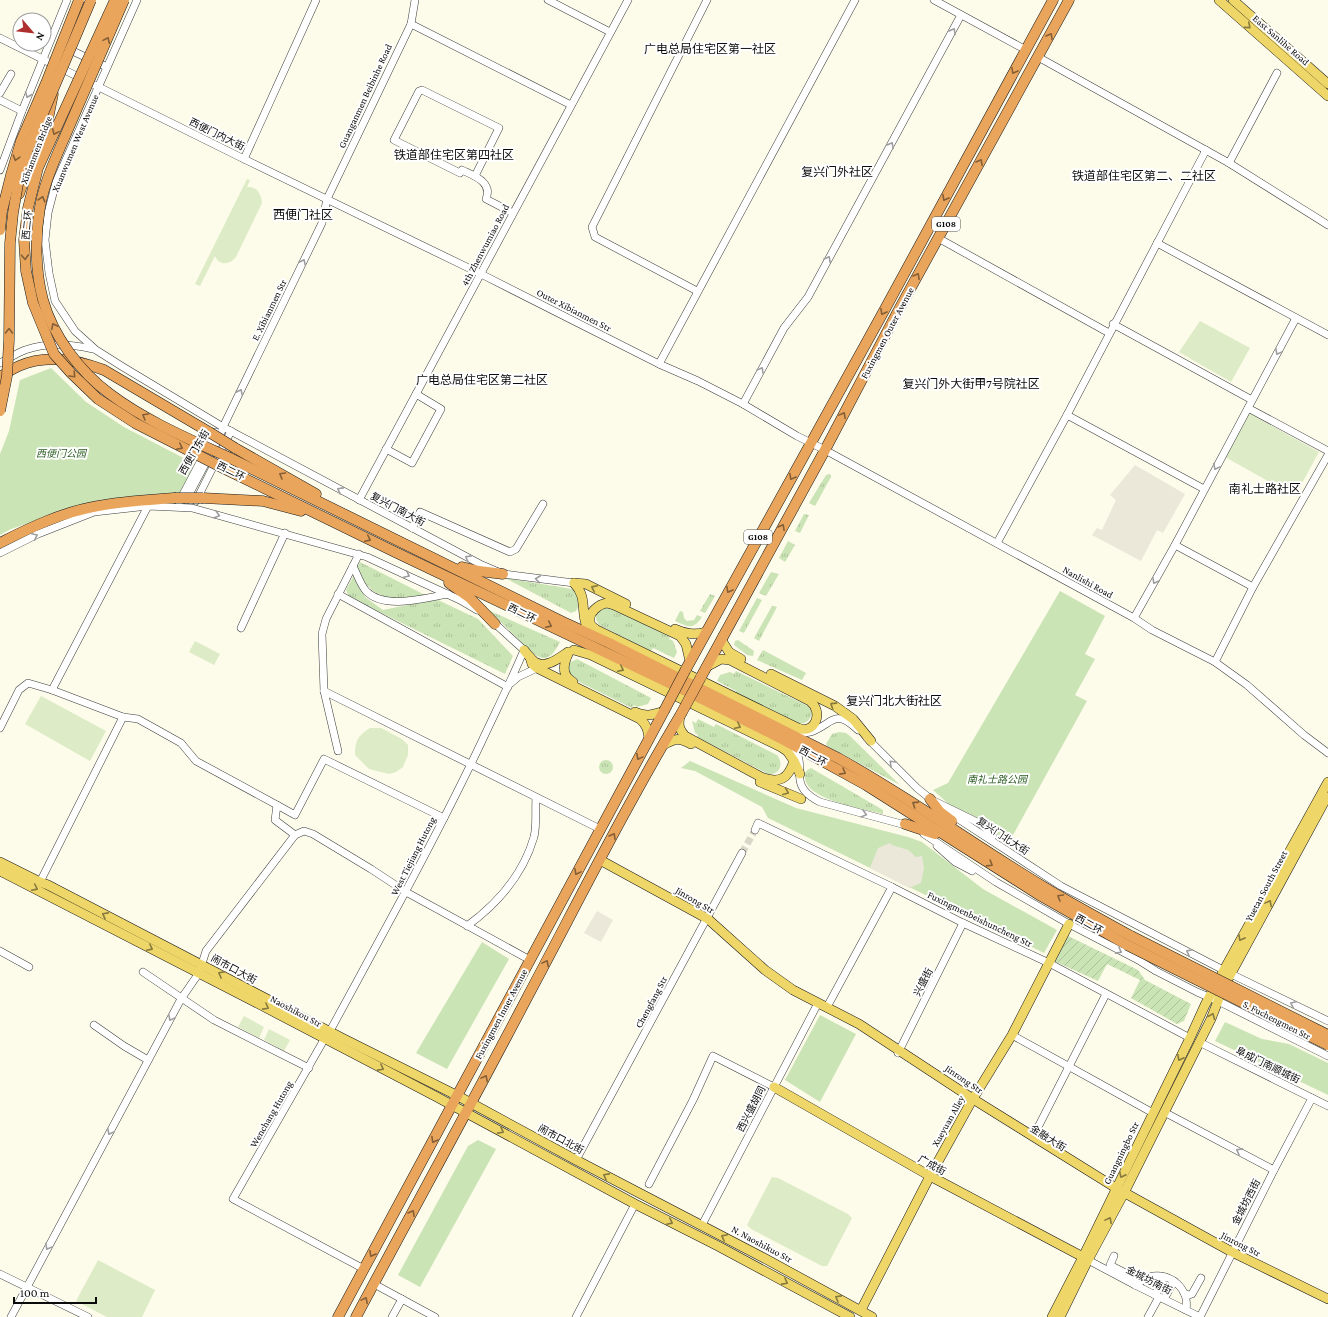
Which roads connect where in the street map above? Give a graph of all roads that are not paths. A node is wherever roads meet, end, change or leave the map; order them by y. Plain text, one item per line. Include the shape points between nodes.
1 (67, 0) edge
2 (79, 0) edge
3 (91, 0) edge
4 (115, 0) edge
5 (124, 0) edge
6 (138, 0) edge
7 (316, 0) edge
8 (415, 0) edge
9 (548, 0) edge
10 (628, 0) edge
11 (708, 0) edge
12 (856, 0) edge
13 (934, 0) edge
14 (1052, 0) edge
15 (1069, 0) edge
16 (1219, 0) edge
17 (1233, 0) edge
18 (962, 15) junction
19 (411, 24) junction
20 (610, 32) junction
21 (0, 38) edge
22 (52, 38) edge
23 (52, 41) edge
24 (1026, 50) junction
25 (46, 52) edge
26 (1038, 56) junction
27 (43, 59) junction
28 (107, 67) junction
29 (1278, 73) dead end
30 (11, 74) dead end
31 (1328, 84) edge
32 (99, 87) junction
33 (0, 92) edge
34 (1328, 96) edge
35 (0, 100) edge
36 (571, 105) junction
37 (22, 111) junction
38 (1206, 150) junction
39 (244, 159) junction
40 (1229, 163) junction
41 (0, 170) edge
42 (475, 176) junction
43 (327, 200) junction
44 (514, 210) junction
45 (1328, 225) edge
46 (0, 230) edge
47 (938, 238) junction
48 (1157, 242) junction
49 (479, 273) junction
50 (697, 291) junction
51 (1296, 318) junction
52 (1114, 324) junction
53 (1109, 333) junction
54 (1328, 335) edge
55 (96, 350) junction
56 (1, 361) edge
57 (659, 364) junction
58 (0, 377) edge
59 (416, 394) junction
60 (1252, 400) junction
61 (742, 404) junction
62 (1248, 408) junction
63 (0, 411) edge
64 (1067, 415) junction
65 (223, 427) junction
66 (231, 431) junction
67 (811, 442) junction
68 (386, 449) junction
69 (825, 450) junction
70 (1328, 451) edge
71 (1328, 455) edge
72 (1204, 489) junction
73 (359, 500) junction
74 (177, 503) junction
75 (543, 504) dead end
76 (148, 506) junction
77 (192, 508) junction
78 (351, 518) junction
79 (334, 522) junction
80 (412, 528) junction
81 (285, 533) junction
82 (0, 543) edge
83 (997, 543) junction
84 (1175, 544) junction
85 (0, 554) edge
86 (358, 554) junction
87 (435, 559) junction
88 (353, 566) junction
89 (427, 567) junction
90 (503, 574) junction
91 (574, 583) junction
92 (1253, 587) junction
93 (338, 594) junction
94 (448, 594) junction
95 (1134, 618) junction
96 (495, 624) junction
97 (241, 628) dead end
98 (706, 632) junction
99 (723, 635) junction
100 (609, 643) junction
101 (591, 646) junction
102 (571, 651) junction
103 (527, 654) junction
104 (1215, 662) junction
105 (688, 665) junction
106 (706, 667) junction
107 (537, 668) junction
108 (701, 677) joint
109 (508, 686) junction
110 (52, 690) junction
111 (324, 692) junction
112 (664, 711) junction
113 (681, 714) junction
114 (123, 717) junction
115 (0, 728) edge
116 (804, 729) junction
117 (816, 729) junction
118 (786, 737) junction
119 (649, 739) junction
120 (870, 741) junction
121 (663, 745) junction
122 (338, 751) dead end
123 (1328, 753) edge
124 (794, 761) junction
125 (471, 764) junction
126 (800, 774) junction
127 (1328, 782) edge
128 (1328, 794) edge
129 (536, 798) junction
130 (801, 799) joint
131 (930, 799) junction
132 (820, 802) junction
133 (277, 805) junction
134 (444, 818) junction
135 (905, 824) junction
136 (600, 829) junction
137 (755, 830) dead end
138 (295, 834) junction
139 (959, 838) junction
140 (742, 853) tunnel mouth
141 (0, 862) edge
142 (599, 862) junction
143 (0, 871) edge
144 (40, 882) junction
145 (892, 887) junction
146 (406, 892) junction
147 (707, 920) junction
148 (964, 923) junction
149 (1069, 924) junction
150 (466, 926) junction
151 (1129, 940) junction
152 (0, 952) edge
153 (530, 960) junction
154 (1049, 963) junction
155 (29, 966) dead end
156 (201, 969) junction
157 (143, 972) dead end
158 (1227, 972) junction
159 (1220, 986) junction
160 (1106, 994) junction
161 (1273, 995) junction
162 (181, 999) junction
163 (1213, 999) junction
164 (817, 1005) junction
165 (827, 1007) junction
166 (1266, 1008) junction
167 (1259, 1021) junction
168 (1328, 1021) edge
169 (94, 1025) dead end
170 (327, 1035) junction
171 (1012, 1035) junction
172 (1328, 1035) edge
173 (1195, 1040) junction
174 (1328, 1045) edge
175 (899, 1051) junction
176 (1328, 1056) edge
177 (148, 1060) junction
178 (1070, 1066) junction
179 (309, 1068) junction
180 (774, 1087) junction
181 (458, 1096) junction
182 (1312, 1098) junction
183 (972, 1100) junction
184 (472, 1103) junction
185 (453, 1105) junction
186 (1328, 1106) edge
187 (1164, 1112) junction
188 (467, 1113) junction
189 (1153, 1113) junction
190 (1033, 1137) junction
191 (576, 1160) junction
192 (1274, 1170) junction
193 (930, 1176) junction
194 (649, 1184) dead end
195 (1119, 1192) junction
196 (640, 1194) junction
197 (635, 1204) junction
198 (702, 1225) junction
199 (1231, 1254) junction
200 (1114, 1256) dead end
201 (1086, 1258) junction
202 (364, 1269) junction
203 (0, 1274) edge
204 (1164, 1277) junction
205 (1201, 1278) dead end
206 (1174, 1281) junction
207 (1138, 1283) junction
208 (374, 1284) junction
209 (26, 1287) junction
210 (1185, 1294) junction
211 (1159, 1297) junction
212 (402, 1299) junction
213 (1328, 1299) edge
214 (861, 1310) junction
215 (1186, 1310) junction
216 (11, 1317) edge
217 (88, 1317) edge
218 (338, 1317) edge
219 (356, 1317) edge
220 (392, 1317) edge
221 (435, 1317) edge
222 (576, 1317) edge
223 (850, 1317) edge
224 (872, 1317) edge
225 (1052, 1317) edge
226 (1060, 1317) edge
227 (1148, 1317) edge
228 (1200, 1317) edge

1 - 22 street
2 -> 46 highway, bridge via 21,141 10,175
63 -> 3 highway, bridge via 7,369 10,243 19,178
4 -> 79 highway, 西二环, bridge via 38,168 28,208 24,240 26,271 33,303 54,354 108,407 140,426
78 -> 5 highway, 西二环, bridge via 162,426 110,394 88,375 65,347 51,322 43,300 38,271 36,239 40,206 50,173
6 - 28 street, Xuanwumen West Avenue
7 - 39 street
8 - 19 street, Guanganmen Beibinhe Road
9 - 20 street
10 - 20 street, 4th Zhenwumiao Road
11 - 50 street via 592,227 595,237
12 - 50 street
13 - 18 street
14 - 24 highway, Fuxingmen Outer Avenue / G108
26 -> 15 highway, Fuxingmen Outer Avenue / G108
16 -> 34 main road, East Sanlihe Road
17 - 31 main road
18 - 24 street
61 -> 18 street via 784,328 808,297
19 - 36 street
19 - 43 street, Guanganmen Beibinhe Road
20 - 36 street, 4th Zhenwumiao Road
21 - 27 street, 西便门内大街
23 - 28 street
24 -> 67 highway, Fuxingmen Outer Avenue / G108
25 - 27 street
26 - 38 street
47 -> 26 highway, Fuxingmen Outer Avenue / G108
27 - 32 street, 西便门内大街
27 -> 37 street
28 - 32 street, Xuanwumen West Avenue
29 - 40 street
30 - 33 street
32 - 39 street, 西便门内大街
32 - 55 street, Xuanwumen West Avenue via 56,182 48,213 45,240 55,301 75,332
35 - 37 street
36 - 44 street, 4th Zhenwumiao Road
37 - 41 street
38 - 40 street
38 - 48 street
39 - 43 street, 西便门内大街
40 - 45 street
42 - 42 street via 394,140 419,91 422,90 499,128
42 - 44 street via 486,185 489,193 486,199
43 - 49 street, Outer Xibianmen Str
65 -> 43 street, E. Xibianmen Str via 322,223
44 - 49 street, 4th Zhenwumiao Road
47 - 53 street
69 -> 47 highway, Fuxingmen Outer Avenue / G108
48 - 51 street
48 - 52 street
49 - 57 street, Outer Xibianmen Str
49 - 59 street, 4th Zhenwumiao Road
50 - 57 street
51 - 54 street
51 -> 60 street
52 - 53 street
52 - 60 street
53 - 64 street
55 - 56 street, Xuanwumen West Avenue via 58,344 25,350
55 - 65 street, Xuanwumen West Avenue
57 - 61 street, Outer Xibianmen Str
78 -> 58 highway, bridge via 327,501 88,363 52,358 19,366
59 - 68 street, 4th Zhenwumiao Road
59 - 68 street via 441,409 412,464
60 - 62 street
61 - 67 street, Outer Xibianmen Str
62 - 70 street
62 -> 72 street
64 - 72 street
64 - 83 street
65 - 66 street, 复兴门南大街
65 - 74 street, 西便门东街 via 185,502
73 -> 66 street, 复兴门南大街
66 - 77 street
67 - 69 street, Outer Xibianmen Str
67 -> 98 highway, Fuxingmen Outer Avenue / G108
68 - 73 street, 4th Zhenwumiao Road
69 - 83 street, Nanlishi Road
99 -> 69 highway, Fuxingmen Outer Avenue / G108
71 - 92 street
72 - 84 street
73 - 80 street, 复兴门南大街
74 - 76 street
74 - 77 street
74 - 79 highway, bridge via 203,498 263,501
74 - 82 highway via 97,506 47,521
75 - 80 street via 516,549 510,552 420,512
85 -> 76 street via 38,534 94,512
76 - 110 street
77 -> 81 street
78 - 87 highway, 西二环
79 -> 89 highway, 西二环
90 -> 80 street, 复兴门南大街
81 - 86 street
81 - 97 street
83 - 95 street, Nanlishi Road
84 - 92 street
84 -> 95 street
86 - 88 street
86 -> 94 street
87 - 90 highway via 472,570
87 - 100 highway, 西二环
88 - 93 street
88 - 94 street via 366,591 386,602
89 - 96 highway via 470,598
89 -> 101 highway, 西二环
91 -> 90 street, 复兴门南大街
98 -> 91 main road via 682,632 594,587
91 - 100 main road via 583,597 587,627
92 - 104 street
93 - 109 street
93 - 111 street via 322,634
94 - 96 street via 468,604
95 - 104 street, Nanlishi Road
96 - 103 street
98 - 105 highway, Fuxingmen Outer Avenue / G108
99 - 106 highway, Fuxingmen Outer Avenue / G108
120 -> 99 main road via 853,719 835,706 729,652 722,641
100 - 118 highway, 西二环
101 - 102 main road
101 - 118 highway, 西二环
102 - 103 main road via 544,664 536,662
102 - 112 main road via 565,660 564,669 569,680 642,716
102 -> 124 main road via 591,655 781,747
103 - 107 main road
103 - 109 street, West Tiejiang Hutong
104 - 123 street, Nanlishi Road
105 - 112 highway, Fuxingmen Outer Avenue, bridge
105 - 116 main road via 686,644 680,636 607,603 597,606 592,614 590,623 597,630 801,730
106 - 108 highway, Fuxingmen Outer Avenue
106 - 116 main road via 721,659 730,660 810,701 816,706 818,714 814,724
107 - 109 street via 518,677
107 - 119 main road via 640,719 648,729
108 - 113 highway, Fuxingmen Inner Avenue, bridge
109 - 125 street, West Tiejiang Hutong
110 - 114 street
110 - 115 street via 28,683 19,690
111 - 122 street
111 - 125 street
112 - 119 highway, Fuxingmen Inner Avenue
113 - 121 highway, Fuxingmen Inner Avenue
113 - 124 main road via 678,724 685,736 761,777 774,780 788,776
114 - 133 street via 138,719 181,742 196,762
114 - 144 street
116 - 117 main road
117 - 118 street
117 - 120 street via 831,720 841,719 848,721
118 - 126 street via 799,756
118 - 139 highway, 西二环 via 838,758 871,776
119 -> 136 highway, Fuxingmen Inner Avenue
131 -> 120 street
121 -> 130 main road via 671,740 683,740 759,781
142 -> 121 highway, Fuxingmen Inner Avenue
124 - 126 main road
125 - 129 street
125 - 134 street, West Tiejiang Hutong
126 - 132 street via 805,791
127 -> 158 main road, Yuetan South Street
158 -> 128 main road, Yuetan South Street
129 - 136 street
129 - 150 street via 534,837 520,870 500,897 482,915
130 - 132 street
131 - 139 highway via 940,812 956,824
158 -> 131 street, 复兴门北大街 via 1062,886 1015,854 981,824
132 -> 135 street
133 - 134 street via 295,815 324,759
133 - 138 street via 274,820
134 - 146 street, West Tiejiang Hutong
135 - 139 highway
135 - 149 street via 927,836 956,862
136 -> 153 highway, Fuxingmen Inner Avenue
137 - 145 street, Fuxingmenbeishuncheng Str via 758,823
138 - 146 street via 304,831 313,834
138 - 156 street via 206,951
139 - 151 highway, 西二环 via 1041,896
140 - 147 street, Chengfang Str
141 - 144 main road, 闹市口大街
142 - 147 main road
184 -> 142 highway, Fuxingmen Inner Avenue
143 -> 156 main road
156 -> 144 main road, 闹市口大街
145 - 148 street, Fuxingmenbeishuncheng Str
145 - 165 street
146 - 150 street
146 - 170 street, West Tiejiang Hutong
147 - 164 main road via 761,972 790,993
147 - 191 street, Chengfang Str
148 - 154 street, Fuxingmenbeishuncheng Str
148 - 175 street, 兴盛街
149 - 154 main road, Xueyuan Alley
149 -> 163 street
150 - 153 street
151 - 172 highway, 西二环, bridge
151 - 174 highway, 西二环, bridge
152 - 155 street
153 - 181 highway, Fuxingmen Inner Avenue
154 - 160 street, Fuxingmenbeishuncheng Str
154 - 171 main road, Xueyuan Alley
156 - 162 street
156 - 170 main road, 闹市口大街
157 - 162 street
158 - 159 main road, Yuetan South Street
158 - 161 street, S. Fuchengmen Str
159 - 163 main road, Yuetan South Street
159 - 166 street
160 - 173 street, Fuxingmenbeishuncheng Str
160 - 178 street
161 - 166 street
168 -> 161 street, S. Fuchengmen Str
162 -> 177 street
162 - 179 street via 214,1020
163 - 167 street, S. Fuchengmen Str
163 - 173 main road, Guangningbo Str via 1211,1018
164 - 165 main road, Jinrong Str
164 - 175 main road
164 - 180 street, 西兴盛胡同
165 - 175 main road, Jinrong Str via 859,1024
166 - 167 street
167 - 176 street, S. Fuchengmen Str
169 - 177 street
170 - 179 street, Wenchang Hutong
170 - 181 main road, 闹市口大街
170 -> 185 main road, Naoshikou Str
171 - 178 street
171 - 183 main road, Xueyuan Alley
173 - 182 street, 阜成门南顺城街
173 - 187 main road, Guangningbo Str
173 -> 189 main road, Guangningbo Str
175 - 183 main road, Jinrong Str
177 -> 209 street
178 - 189 street
178 - 190 street
179 - 202 street, Wenchang Hutong via 233,1199
180 - 193 main road, 广成街
180 - 194 street via 713,1056
180 - 198 street, 西兴盛胡同
181 - 184 main road, 闹市口北街
181 - 185 highway, Fuxingmen Inner Avenue
182 - 186 street, 阜成门南顺城街
182 - 192 street, 金城坊西街
183 - 190 main road, Jinrong Str
183 - 193 main road, Xueyuan Alley
183 - 195 main road, 金融大街
184 - 188 highway, Fuxingmen Inner Avenue
184 - 191 main road, 闹市口北街
185 - 188 main road, Naoshikou Str
185 -> 202 highway, Fuxingmen Inner Avenue
192 -> 187 street
187 - 195 main road, Guangningbo Str
188 -> 197 main road
208 -> 188 highway, Fuxingmen Inner Avenue
189 -> 195 main road, Guangningbo Str
190 - 195 main road, Jinrong Str
196 -> 191 main road, 闹市口北街
192 - 199 street, 金城坊西街
193 - 201 main road, 广成街
193 - 214 main road, Xueyuan Alley
195 - 199 main road, Jinrong Str
195 - 201 main road, Guangningbo Str
196 - 197 main road
196 - 198 main road, N. Naoshikuo Str
197 - 222 street
197 -> 223 main road
214 -> 198 main road, N. Naoshikuo Str
199 - 213 main road, Jinrong Str
199 - 228 street, 金城坊西街
200 - 207 street via 1110,1265
201 - 207 street, 金城坊南街
201 - 225 main road, Guangningbo Str
201 - 226 main road, Guangningbo Str
202 - 218 highway, Fuxingmen Inner Avenue
203 - 209 street
204 - 206 street
204 - 207 street via 1150,1277
204 - 211 street
205 - 210 street via 1192,1294
206 - 210 street
206 - 211 street
207 - 211 street, 金城坊南街
208 - 212 street
219 -> 208 highway, Fuxingmen Inner Avenue
209 - 216 street
209 - 217 street
210 - 215 street via 1188,1303
211 - 215 street, 金城坊南街
211 - 227 street
212 - 220 street
212 - 221 street
214 - 224 main road, N. Naoshikuo Str
215 - 228 street, 金城坊南街

